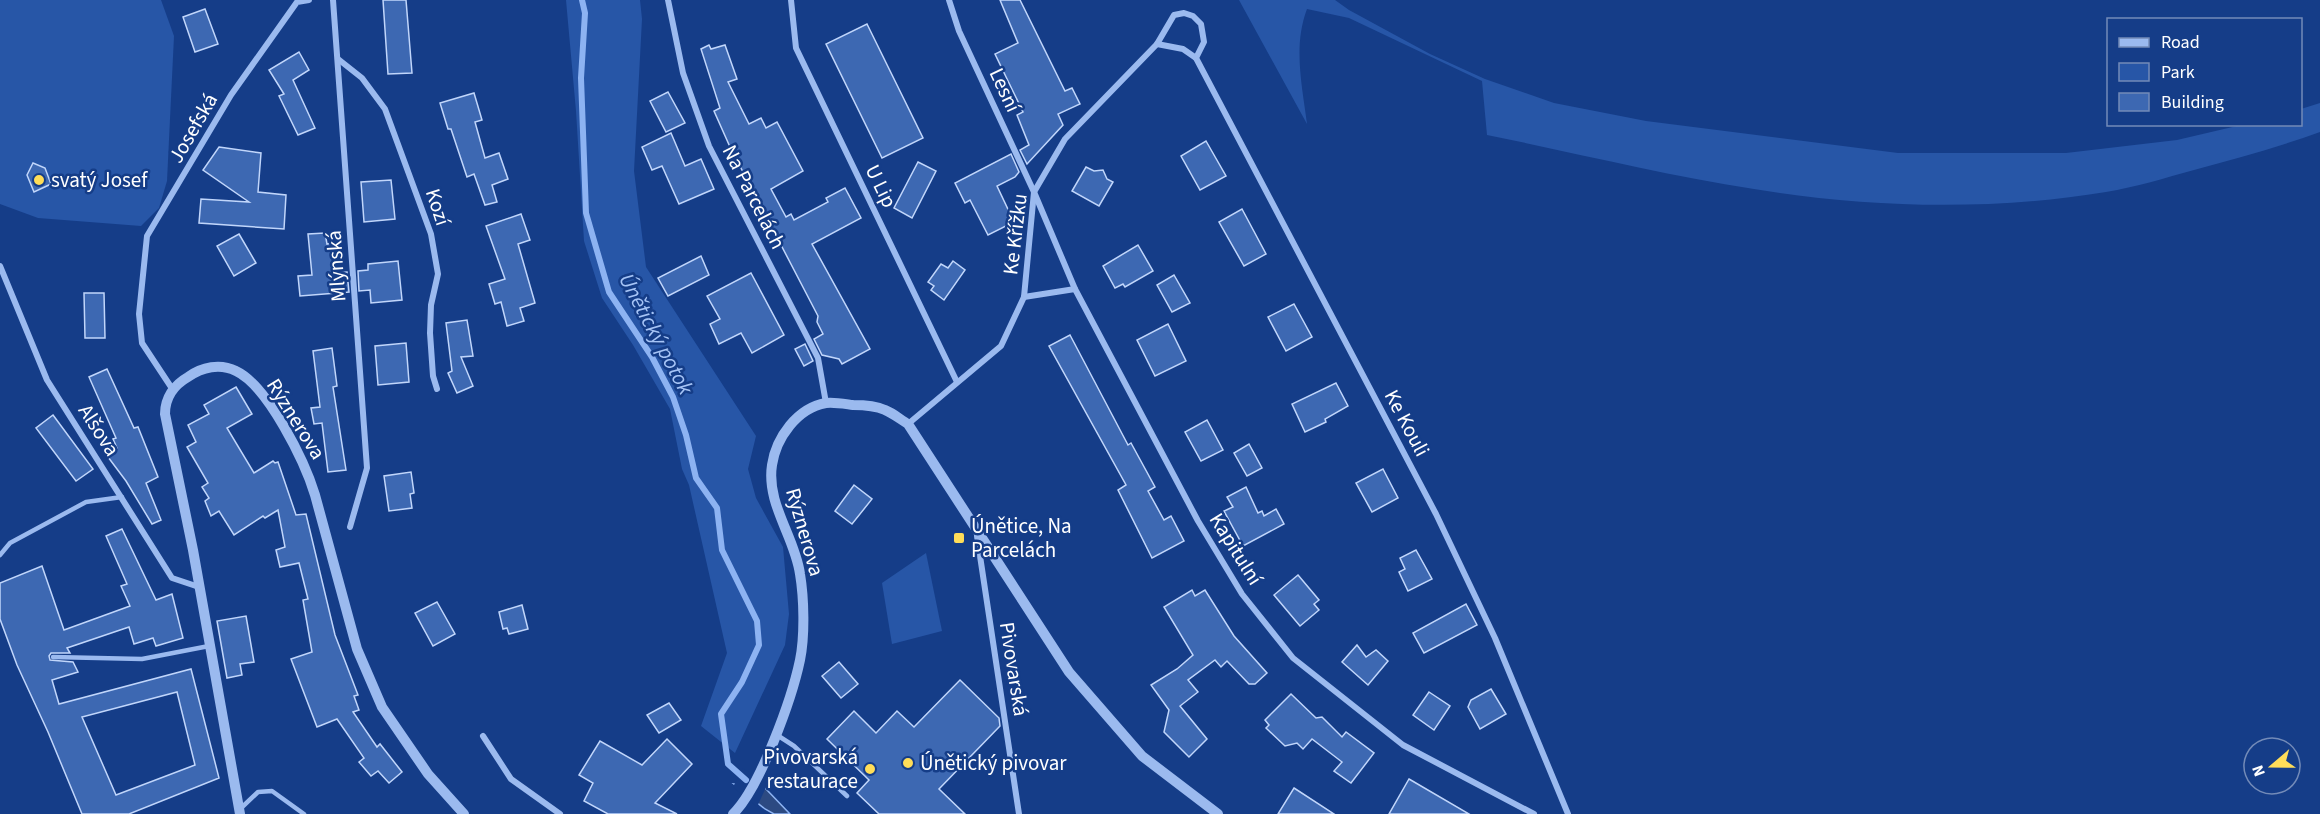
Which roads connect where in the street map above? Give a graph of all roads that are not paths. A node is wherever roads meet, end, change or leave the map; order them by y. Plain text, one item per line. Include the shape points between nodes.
1 (309, 0) edge
2 (333, 0) edge
3 (669, 0) edge
4 (791, 0) edge
5 (949, 0) edge
6 (1156, 44) junction
7 (338, 58) junction
8 (1196, 58) junction
9 (1034, 192) junction
10 (0, 266) edge
11 (1075, 289) junction
12 (1024, 297) junction
13 (957, 382) junction
14 (437, 389) dead end
15 (173, 390) junction
16 (826, 403) junction
17 (908, 424) junction
18 (122, 497) junction
19 (350, 527) dead end
20 (976, 529) junction
21 (0, 555) edge
22 (199, 587) junction
23 (209, 646) junction
24 (53, 657) dead end
25 (776, 734) junction
26 (483, 736) dead end
27 (847, 796) dead end
28 (240, 812) edge
29 (737, 813) edge
30 (304, 814) edge
31 (465, 814) edge
32 (560, 814) edge
33 (1019, 814) edge
34 (1218, 814) edge
35 (1534, 814) edge
36 (1568, 814) edge

1 - 15 street, Josefská via 297,2 231,95 147,236 139,314 142,344
2 - 7 street, Mlýnská
3 - 16 street, Na Parcelách via 683,73 709,146 819,358
4 - 13 street, U Lip via 796,48
5 - 9 street, Lesní via 959,31
6 - 8 street via 1183,49
6 - 8 street via 1174,15 1193,16 1201,24 1204,42
6 - 9 street, Ke Křížku via 1065,139
7 - 14 street, Kozí via 362,78 384,109 431,234 438,274 430,333
7 - 19 street, Mlýnská via 367,468
8 - 36 street, Ke Kouli via 1436,514 1495,638
9 - 11 street, Kapitulní
9 - 12 street, Ke Křížku
10 - 18 street, Alšova via 47,380
11 - 12 street
11 - 35 street, Kapitulní via 1198,521 1242,594 1293,658 1403,745
12 - 13 street, Ke Křížku via 1001,346
13 - 17 street, Ke Křížku
15 - 22 street via 165,414
15 - 31 street, Rýznerova via 197,371 224,367 250,381 276,416 311,482 357,649 382,707 428,774
16 - 17 street via 884,410
16 - 25 street, Rýznerova via 792,422 772,464 771,486 800,573 802,614 800,659
17 - 20 street
18 - 21 lane via 86,502 10,543
18 - 22 street, Alšova via 172,578
20 - 33 street, Pivovarská
20 - 34 street via 1070,672 1142,756
22 - 23 street
23 - 24 lane via 142,659
23 - 28 street
25 - 27 lane
25 - 29 street, Rýznerova
26 - 32 street via 511,779
28 - 30 lane via 258,792 272,791

